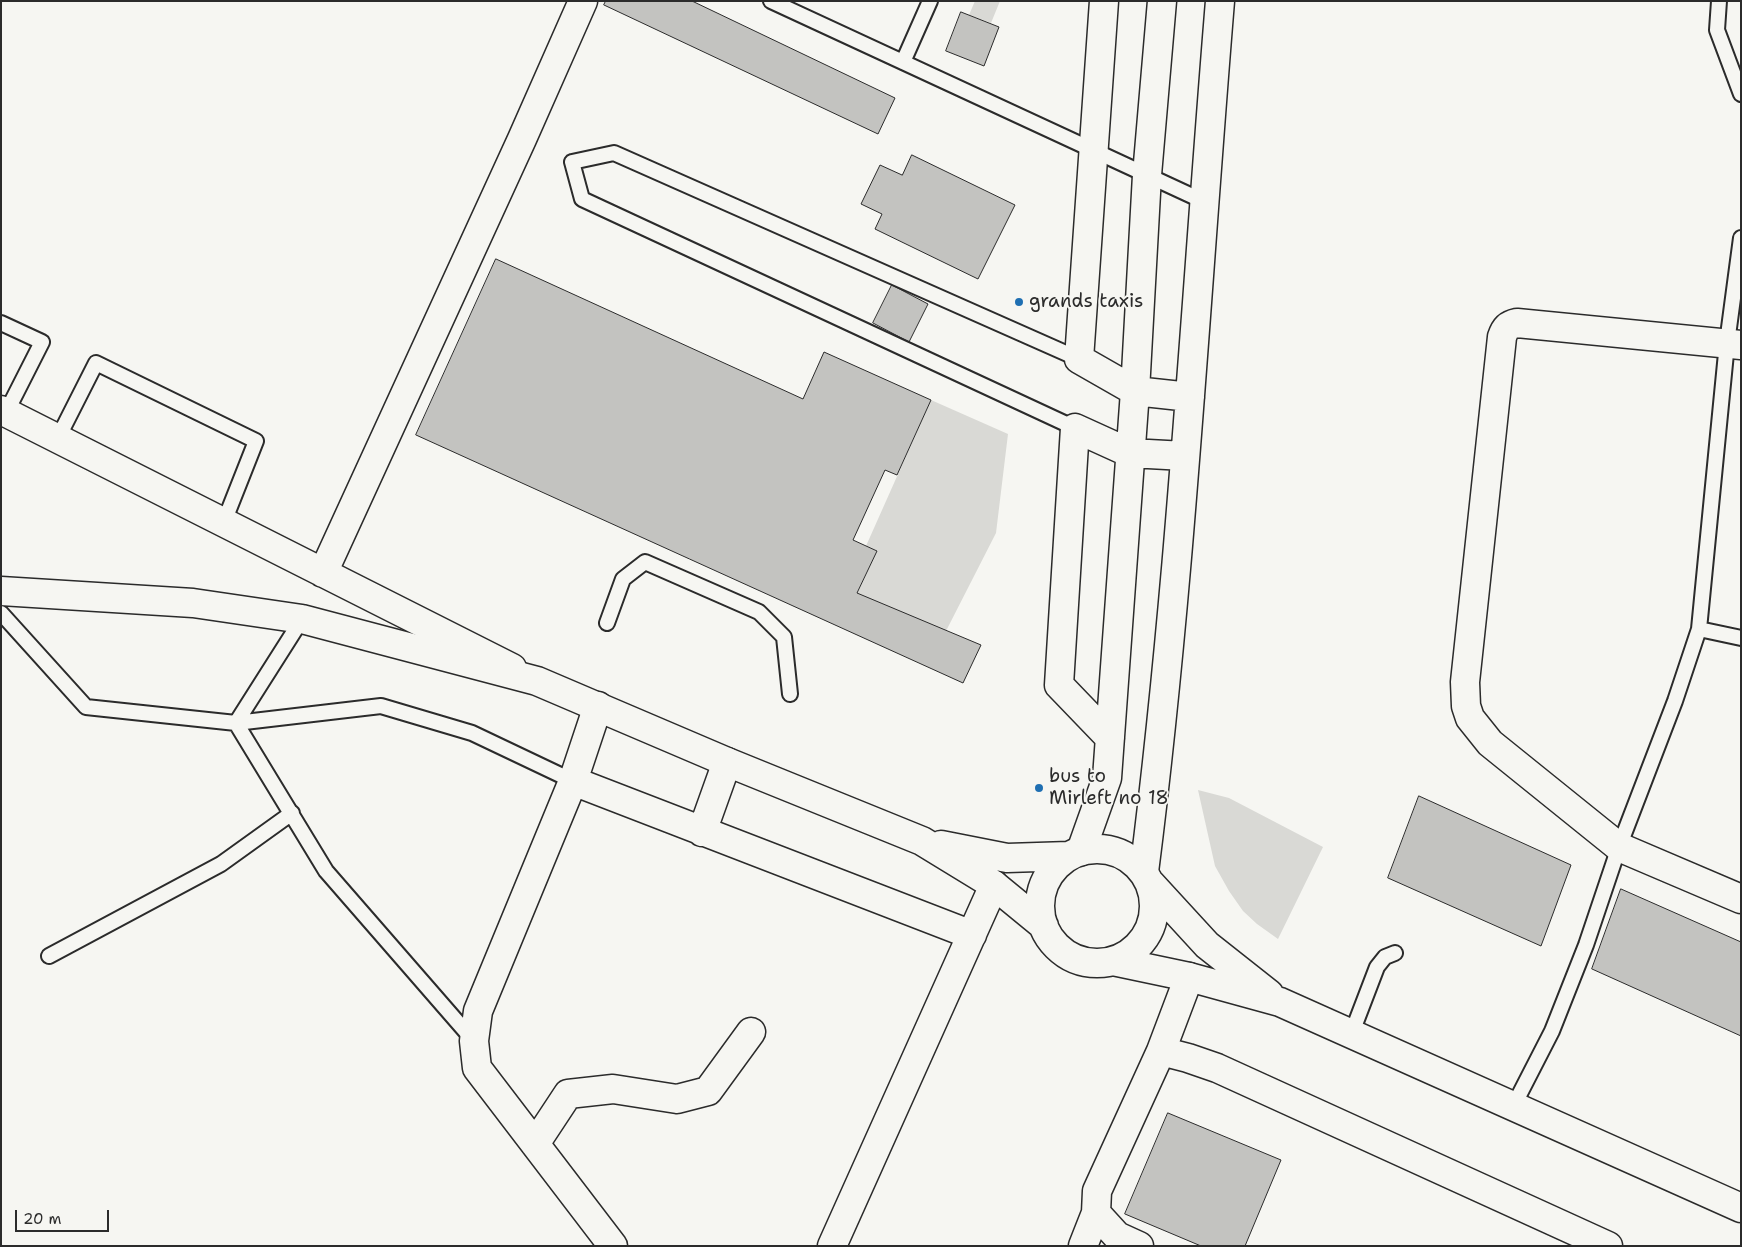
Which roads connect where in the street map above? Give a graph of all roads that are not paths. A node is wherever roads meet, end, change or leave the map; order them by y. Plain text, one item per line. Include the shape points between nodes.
1 (583, 1) edge
2 (771, 1) edge
3 (930, 1) edge
4 (1104, 1) edge
5 (1162, 1) edge
6 (1220, 1) edge
7 (1719, 1) edge
8 (903, 62) junction
9 (1741, 94) edge
10 (1095, 151) junction
11 (1147, 175) junction
12 (1204, 201) junction
13 (1741, 238) edge
14 (1, 324) edge
15 (1734, 344) edge
16 (1079, 359) junction
17 (1135, 391) junction
18 (1190, 396) junction
19 (4, 411) edge
20 (1075, 428) junction
21 (58, 438) junction
22 (1130, 453) junction
23 (1185, 456) junction
24 (224, 522) junction
25 (323, 573) junction
26 (1, 591) edge
27 (1, 613) edge
28 (302, 619) junction
29 (608, 623) dead end
30 (1699, 629) junction
31 (1741, 638) edge
32 (538, 681) junction
33 (790, 694) dead end
34 (598, 706) junction
35 (236, 723) junction
36 (1110, 738) junction
37 (727, 762) junction
38 (573, 782) junction
39 (292, 813) junction
40 (702, 832) junction
41 (922, 841) junction
42 (1619, 847) junction
43 (1075, 853) junction
44 (1147, 878) junction
45 (994, 885) junction
46 (1741, 899) edge
47 (1044, 926) junction
48 (972, 935) junction
49 (1395, 953) dead end
50 (49, 956) dead end
51 (1113, 961) junction
52 (1189, 977) junction
53 (1280, 1002) junction
54 (751, 1032) dead end
55 (1351, 1034) junction
56 (474, 1041) junction
57 (1161, 1051) junction
58 (1513, 1107) junction
59 (535, 1144) junction
60 (1741, 1208) edge
61 (1096, 1213) junction
62 (612, 1246) edge
63 (832, 1246) edge
64 (1083, 1246) edge
65 (1140, 1246) edge
66 (1608, 1246) edge

1 - 25 street
2 - 8 lane
3 - 8 lane
4 - 10 street
5 - 11 street
6 - 12 street
7 - 9 lane via 1717,30
8 - 10 lane
10 - 11 lane
10 - 16 street
11 - 12 lane
11 - 17 street
12 - 18 street
13 - 15 lane
14 - 19 lane via 42,342
15 - 30 lane
15 - 42 street via 1517,323 1510,324 1502,337 1465,682 1466,706 1470,718 1490,744
16 - 17 street
16 - 20 lane via 614,153 572,162 582,199
17 - 18 street
17 - 22 street
18 - 23 street
19 - 21 street
20 - 22 street
20 - 36 street via 1059,685
21 - 24 street
21 - 24 lane via 96,363 256,441
22 - 23 street
22 - 36 street
23 - 44 street
24 - 25 street
25 - 32 street
26 - 28 street via 193,603
27 - 35 lane via 86,706
28 - 32 street
28 - 35 lane
29 - 33 lane via 623,579 645,562 759,612 784,637
30 - 31 lane
30 - 42 lane
32 - 34 street
34 - 37 street
34 - 38 street
35 - 38 lane via 381,706 472,732
35 - 39 lane
36 - 43 street via 1107,778
37 - 40 street
37 - 41 street
38 - 40 street
38 - 56 street via 478,1011
39 - 50 lane via 221,864
39 - 56 lane via 326,871
40 - 48 street
41 - 43 street via 1007,858
41 - 45 street
42 - 46 street
42 - 58 lane via 1586,945 1552,1031
43 - 44 street via 1098,849 1116,852 1131,860
43 - 47 street via 1056,866 1046,879 1040,910
44 - 51 street via 1155,903 1153,922 1144,939 1130,953
44 - 53 street via 1207,946
45 - 47 street
45 - 48 street
47 - 51 street via 1064,952 1079,960
48 - 63 street
49 - 55 lane via 1385,957 1377,967
51 - 52 street
52 - 53 street
52 - 57 street
53 - 55 street
54 - 59 street via 708,1092 677,1099 613,1089 568,1094
55 - 58 street
56 - 59 street via 477,1068
57 - 61 street via 1098,1191
57 - 66 street via 1217,1068
58 - 60 street
59 - 62 street
61 - 64 street
61 - 65 street via 1117,1236

